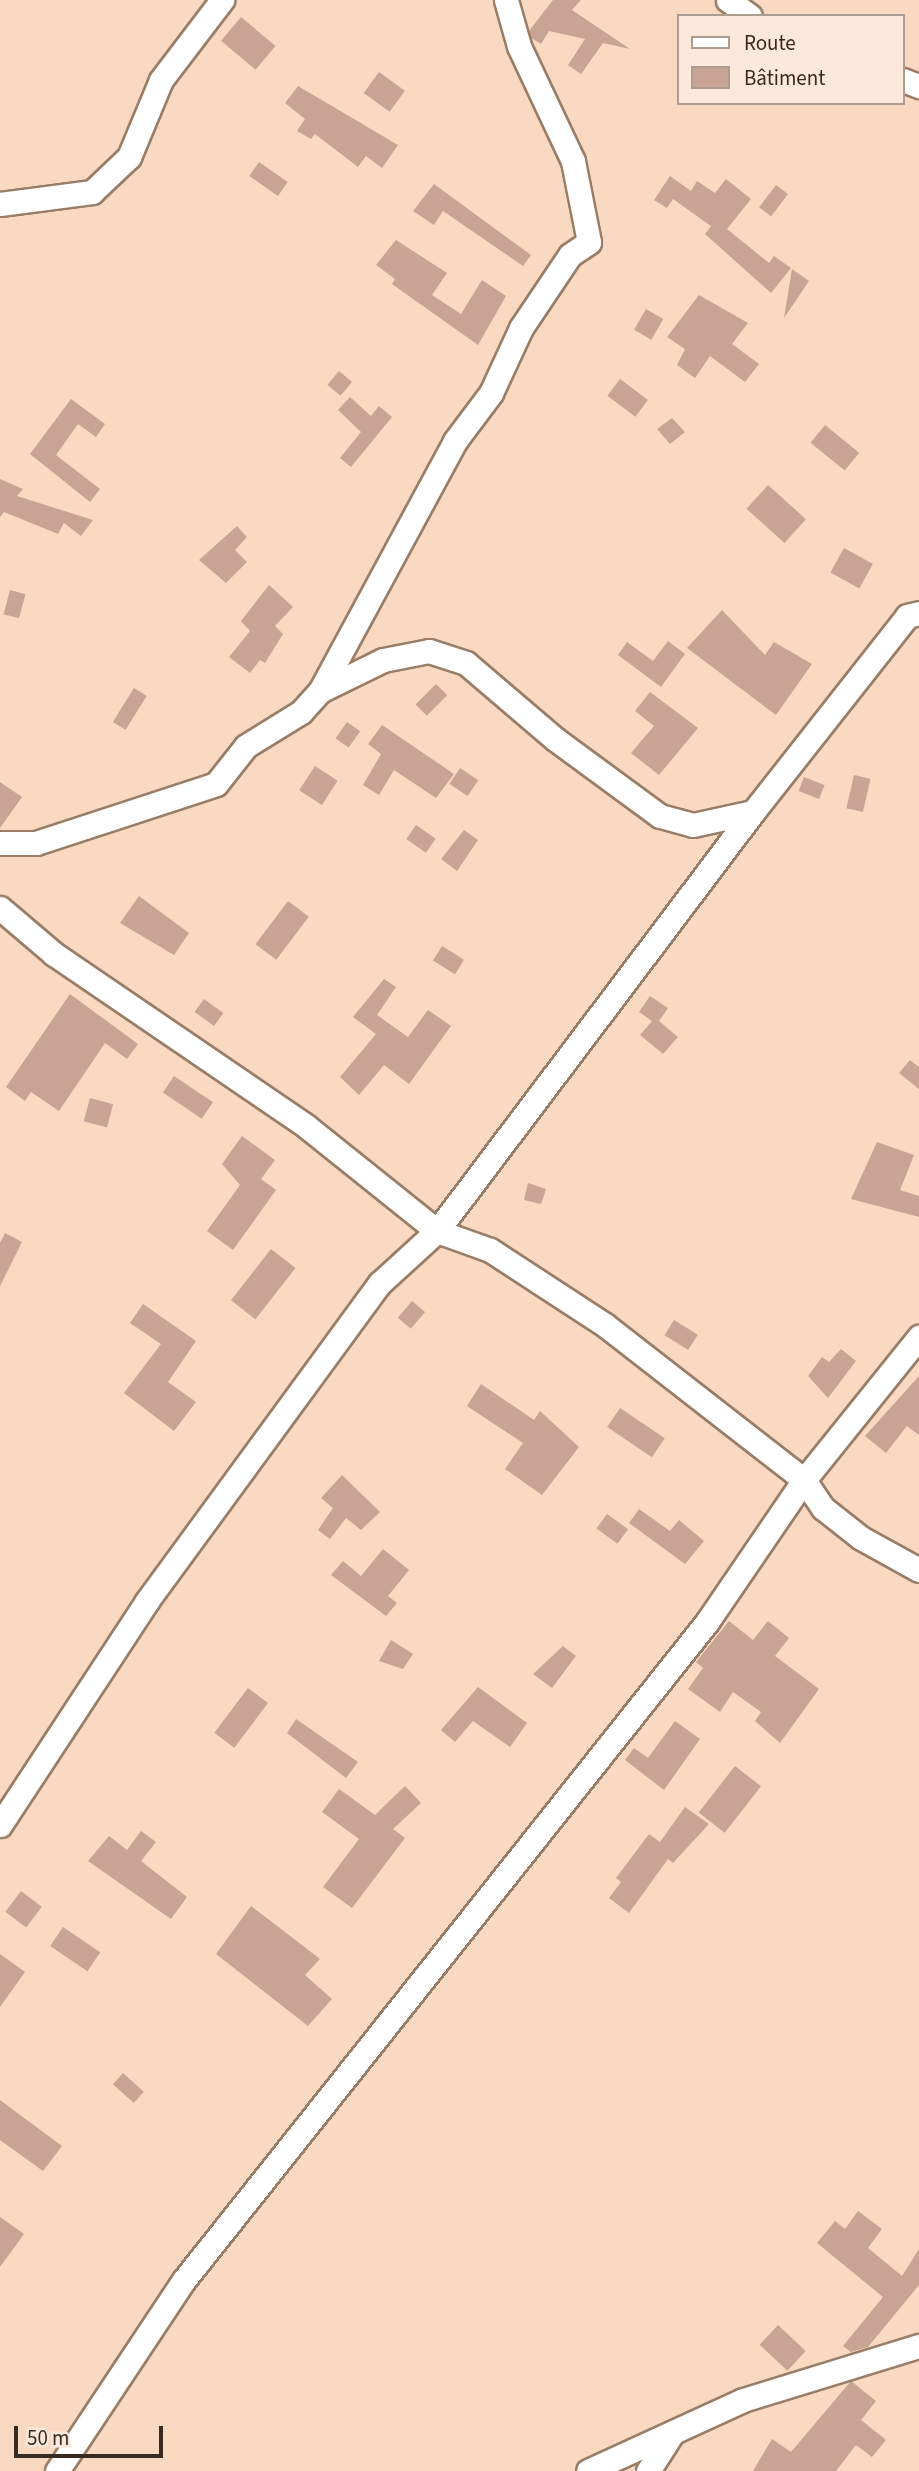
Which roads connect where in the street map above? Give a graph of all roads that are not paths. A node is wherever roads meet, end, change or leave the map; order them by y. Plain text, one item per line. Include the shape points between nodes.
1 (222, 0) edge
2 (506, 0) edge
3 (728, 0) edge
4 (747, 14) edge
5 (0, 204) edge
6 (919, 613) edge
7 (320, 691) junction
8 (753, 812) junction
9 (0, 843) edge
10 (0, 908) edge
11 (437, 1231) junction
12 (919, 1337) edge
13 (804, 1480) junction
14 (919, 1570) edge
15 (0, 1825) edge
16 (919, 2346) edge
17 (673, 2432) junction
18 (57, 2471) edge
19 (588, 2471) edge
20 (648, 2471) edge

1 - 5 street via 161,80 129,158 92,192
2 - 7 street via 519,46 573,161 589,242 570,255 521,328 491,393 454,441
3 - 4 street
6 - 8 street via 906,617
7 - 8 street via 383,660 429,651 466,663 555,739 660,816 694,825
7 - 9 street via 301,712 246,746 216,784 36,843
8 - 11 street
10 - 11 street via 54,954 306,1126
11 - 13 street via 490,1250 605,1325
11 - 15 street via 380,1283 147,1601
12 - 13 street
13 - 14 street via 823,1508 861,1538
13 - 18 street via 707,1622 184,2280
16 - 17 street via 743,2400
17 - 19 street
17 - 20 street

